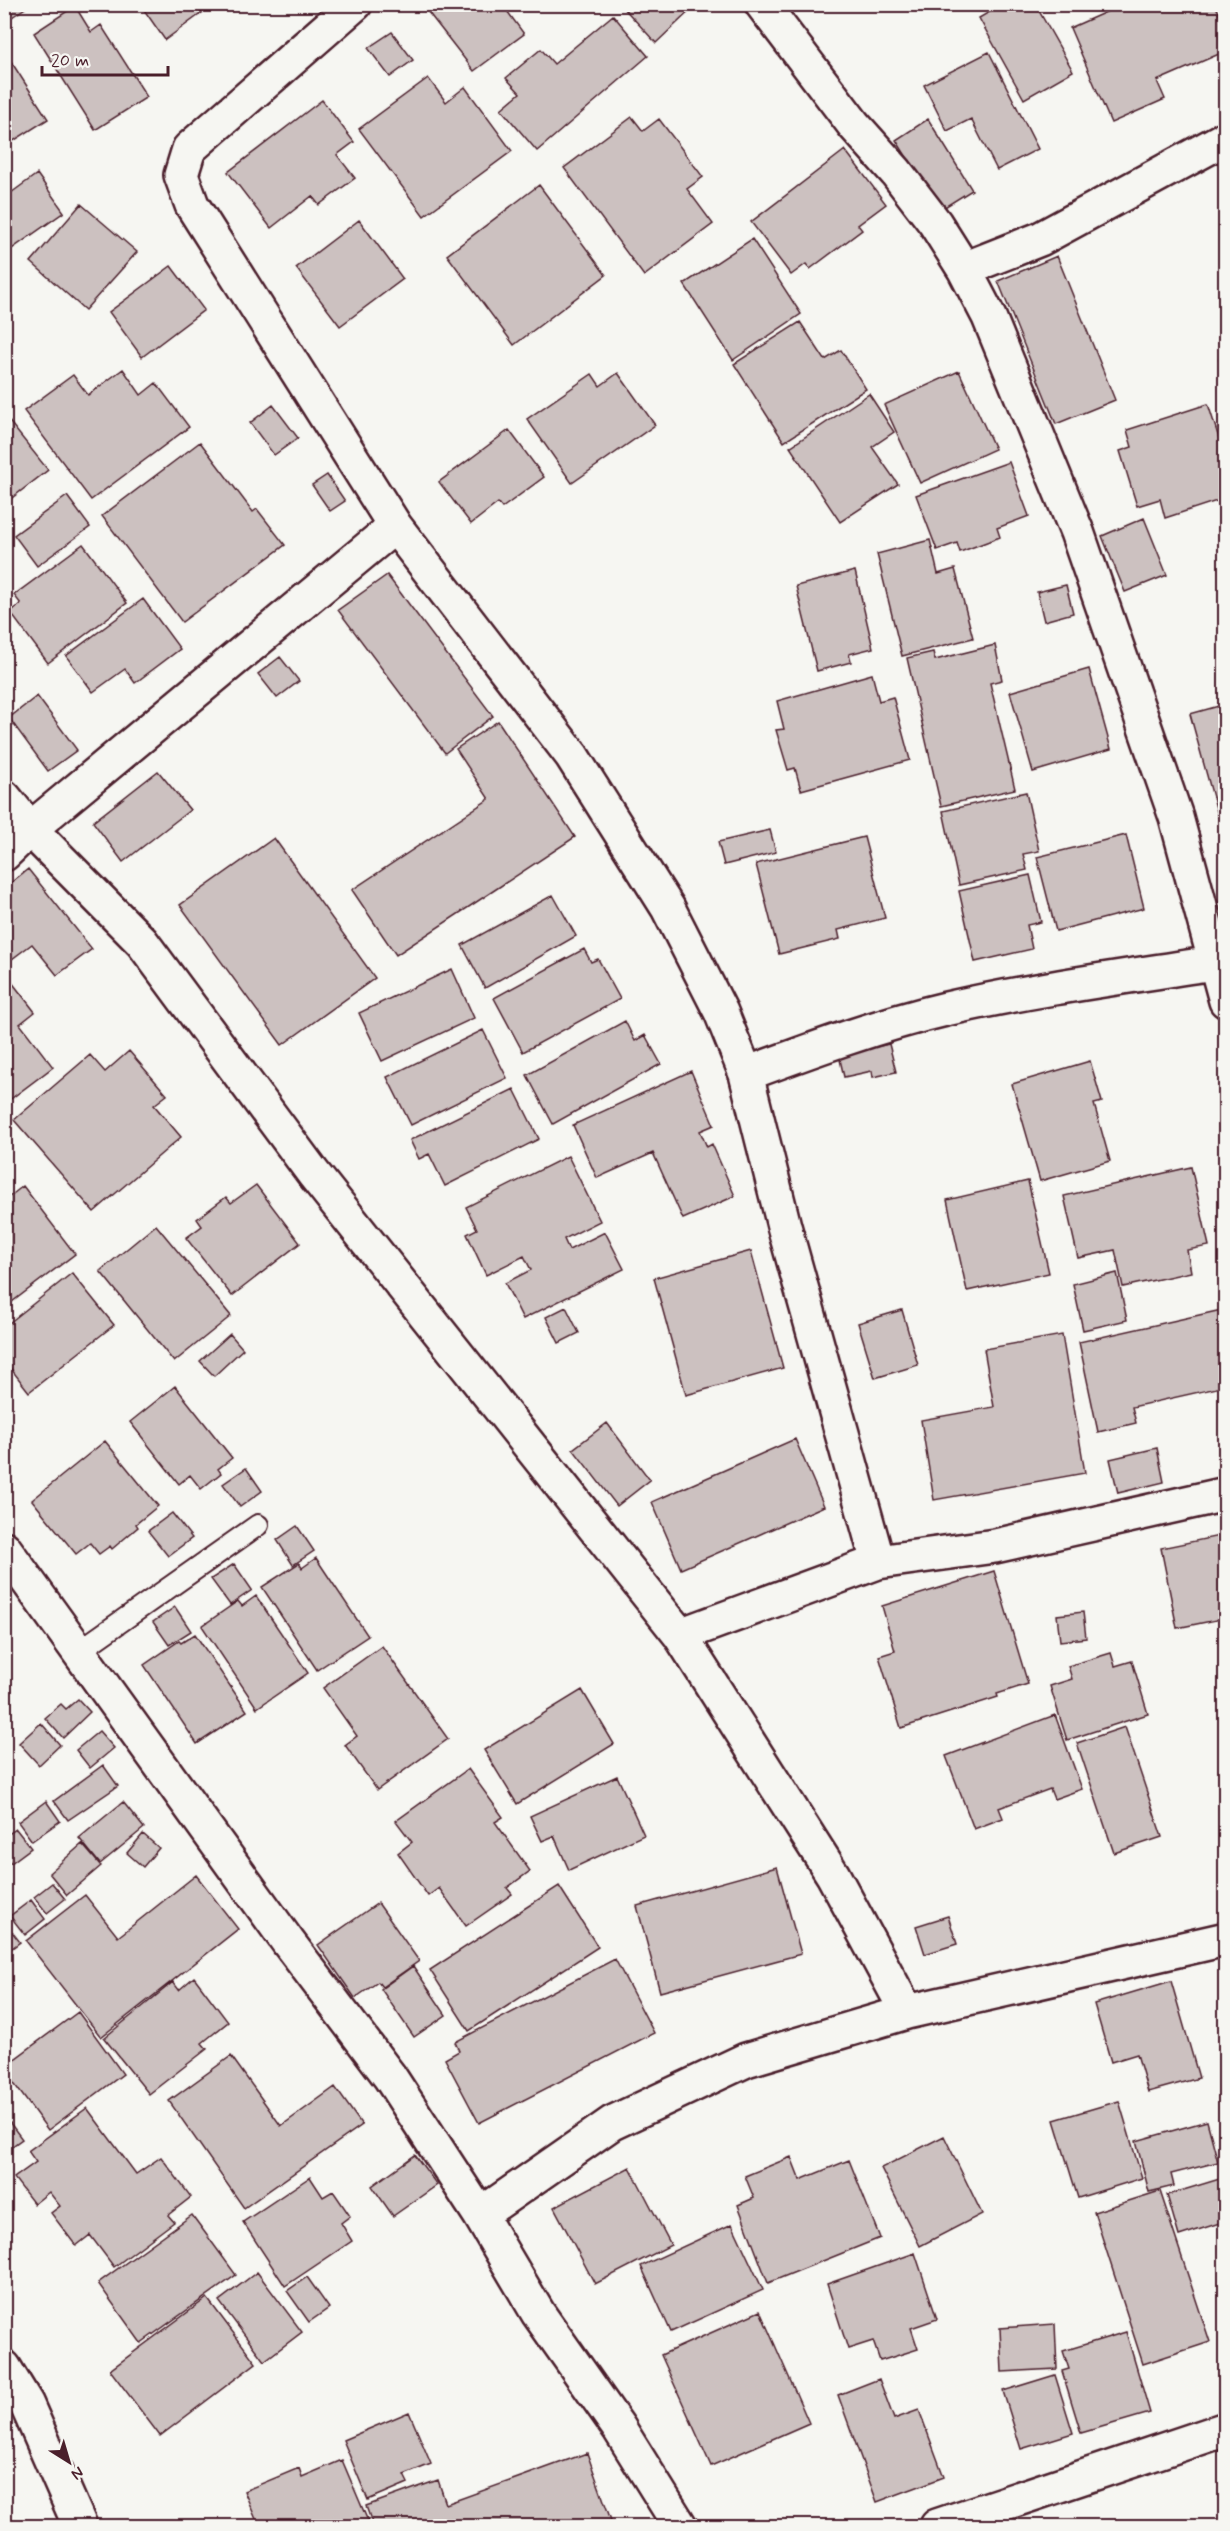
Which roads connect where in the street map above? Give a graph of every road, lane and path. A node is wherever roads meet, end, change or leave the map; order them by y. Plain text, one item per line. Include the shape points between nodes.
1 (356, 4) edge
2 (762, 4) edge
3 (1226, 138) edge
4 (964, 269) junction
5 (395, 526) junction
6 (4, 797) edge
7 (30, 829) junction
8 (4, 854) edge
9 (1220, 962) edge
10 (1226, 1000) edge
11 (746, 1074) junction
12 (1226, 1494) edge
13 (258, 1526) dead end
14 (4, 1548) edge
15 (878, 1562) junction
16 (680, 1635) junction
17 (79, 1651) junction
18 (1226, 1939) edge
19 (907, 2012) junction
20 (480, 2215) junction
21 (4, 2367) edge
22 (1226, 2429) edge
23 (80, 2526) edge
24 (680, 2526) edge
25 (937, 2526) edge

1 - 5 street via 189,149 181,175 192,205
2 - 4 street via 935,223
3 - 4 street via 1040,240
4 - 9 street via 989,317 1077,532 1176,817
5 - 7 street
5 - 11 street via 578,766 668,908 722,1012
6 - 7 street
7 - 8 street
7 - 16 street via 142,942 320,1183
9 - 10 street
9 - 11 street via 1128,974 945,1010
11 - 15 street via 784,1226
12 - 15 street via 995,1546
13 - 17 lane
14 - 17 street
15 - 16 street
16 - 19 street via 833,1875
17 - 20 street via 390,2077
18 - 19 street
19 - 20 street via 746,2060 622,2118
20 - 24 street via 538,2313 619,2428
21 - 23 street via 26,2403
22 - 25 street

